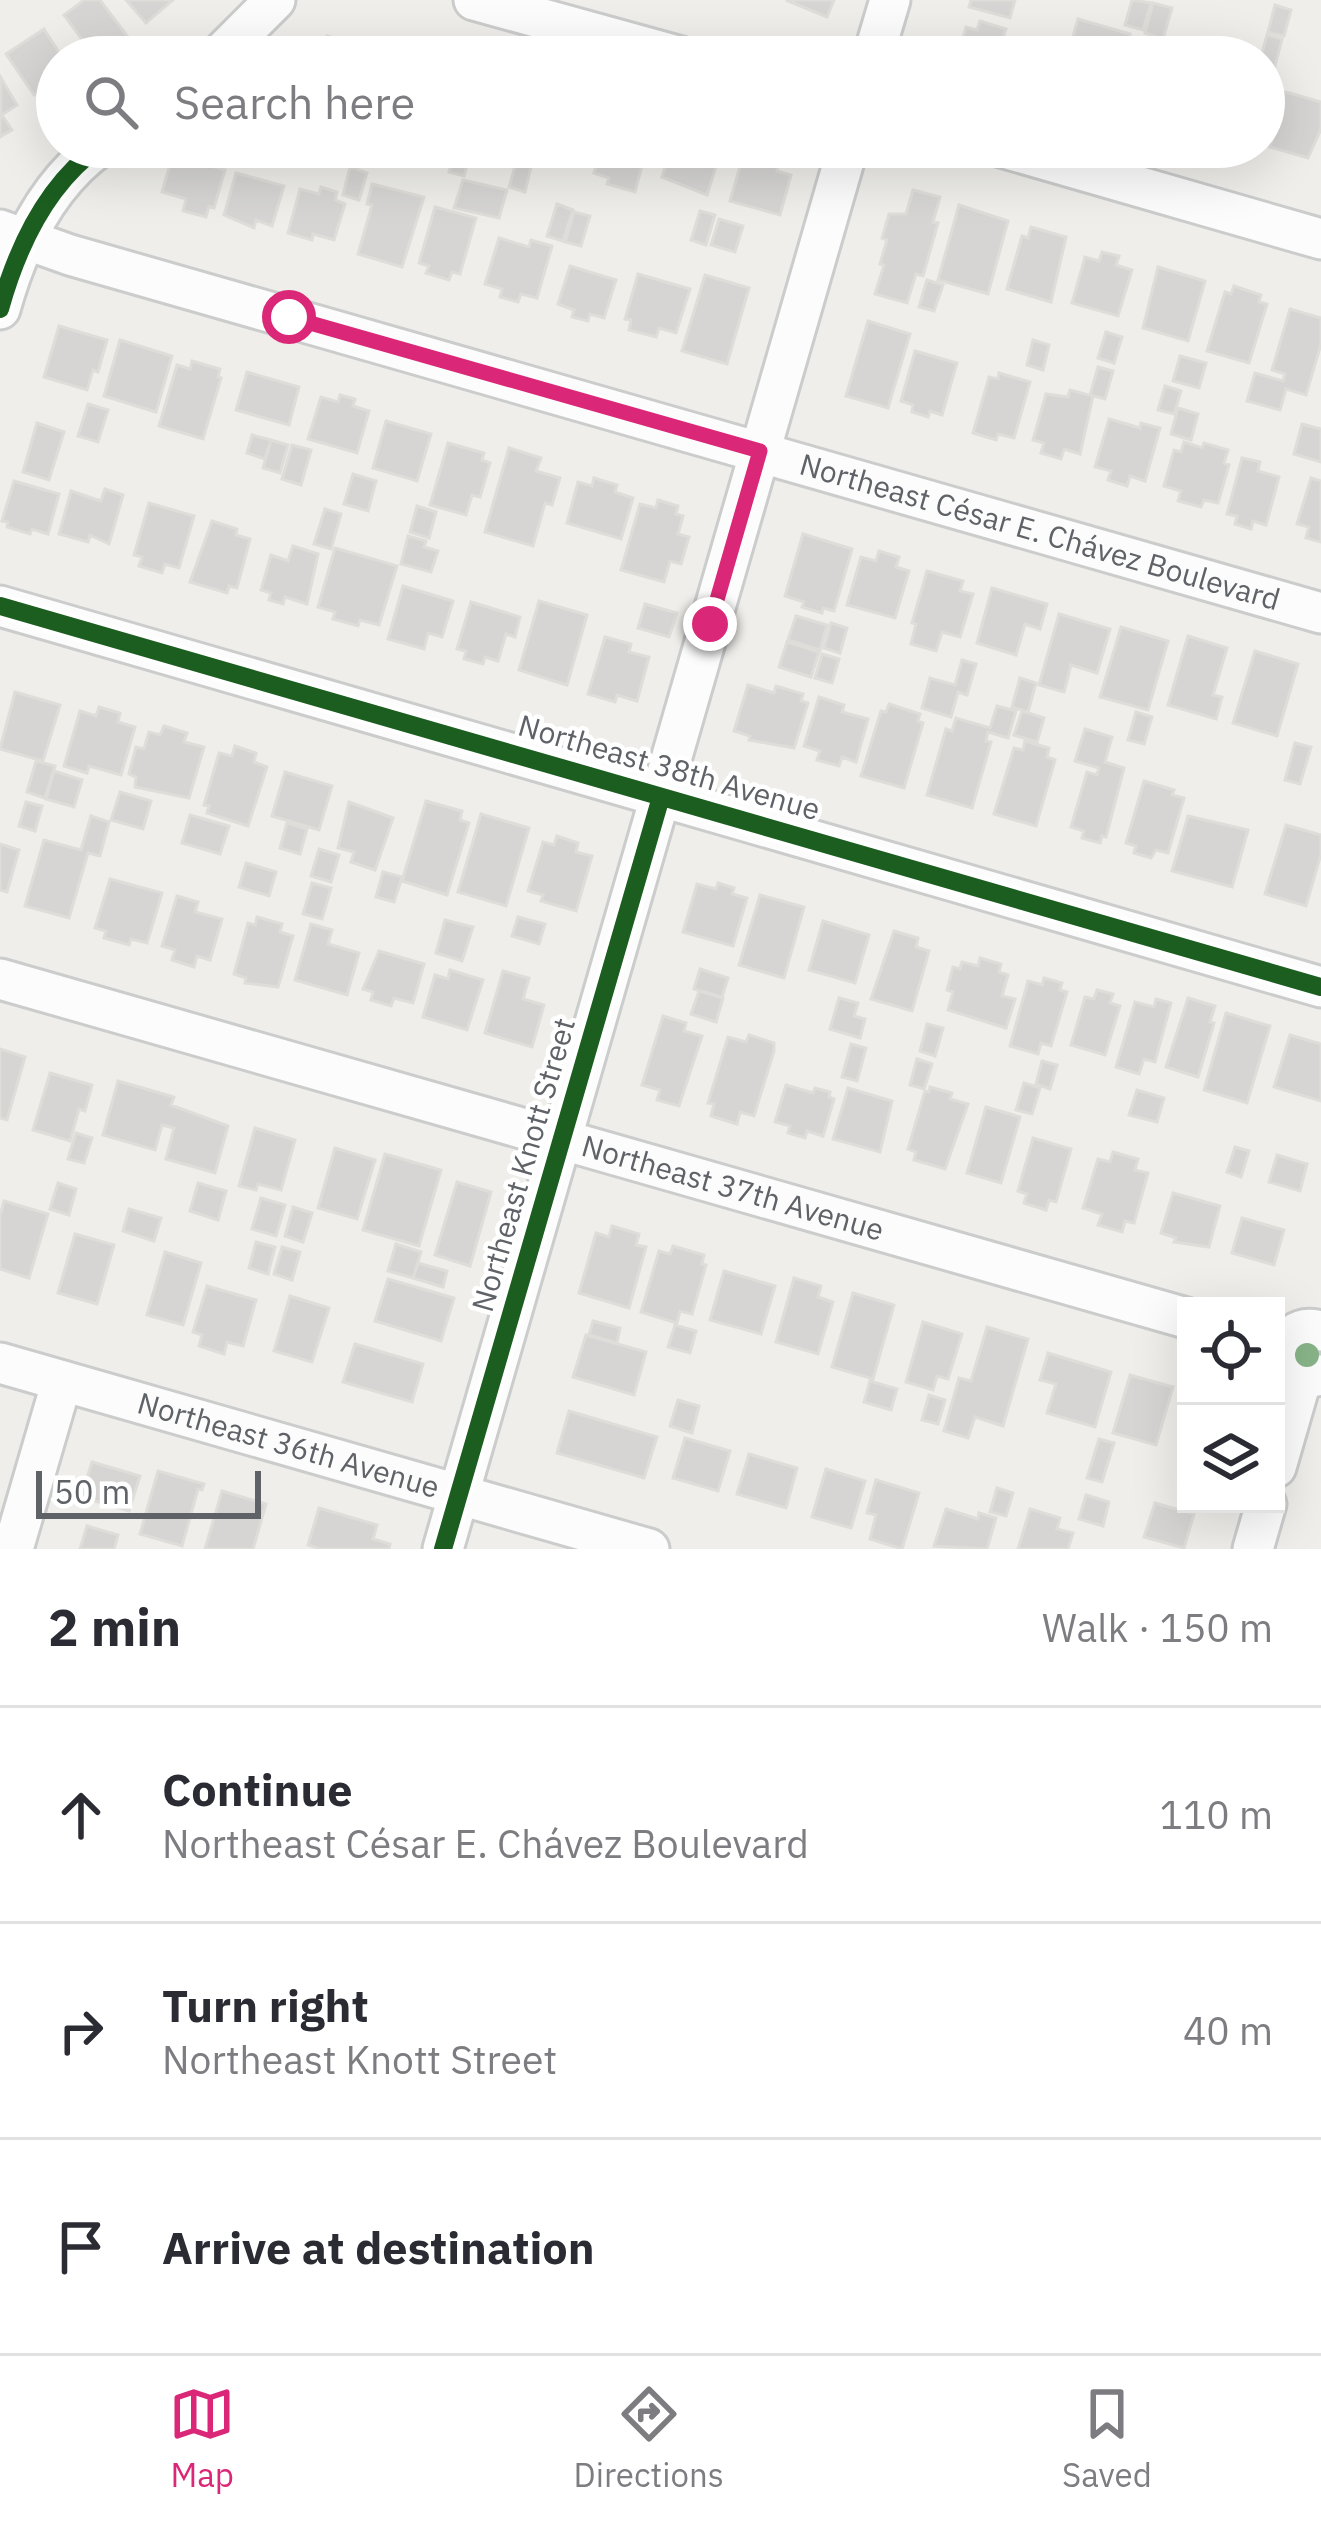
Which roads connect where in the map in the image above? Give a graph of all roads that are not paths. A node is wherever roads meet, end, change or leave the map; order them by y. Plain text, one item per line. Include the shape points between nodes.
1 (275, 0) edge
2 (474, 0) edge
3 (890, 0) edge
4 (239, 36) edge
5 (605, 36) edge
6 (879, 36) edge
7 (73, 168) edge
8 (842, 168) edge
9 (1073, 168) edge
10 (13, 235) edge
11 (1321, 239) edge
12 (0, 309) edge
13 (760, 451) junction
14 (0, 606) edge
15 (1321, 613) edge
16 (661, 797) junction
17 (0, 979) edge
18 (1321, 987) edge
19 (562, 1141) junction
20 (1177, 1315) edge
21 (1306, 1344) edge
22 (0, 1364) edge
23 (62, 1381) junction
24 (1285, 1430) edge
25 (459, 1494) junction
26 (1263, 1513) edge
27 (13, 1549) edge
28 (443, 1549) edge
29 (649, 1549) edge
30 (1253, 1549) edge

1 - 4 street
2 - 5 street
3 - 6 street
7 - 10 street
8 - 13 street, Northeast Knott Street
9 - 11 street
10 - 12 street
10 - 13 street, Northeast César E. Chávez Boulevard
13 - 15 street, Northeast César E. Chávez Boulevard
13 - 16 street, Northeast Knott Street
14 - 16 street, Northeast 38th Avenue
16 - 18 street, Northeast 38th Avenue
16 - 19 street, Northeast Knott Street
17 - 19 street, Northeast 37th Avenue
19 - 20 street, Northeast 37th Avenue
19 - 25 street, Northeast Knott Street
21 - 24 street
22 - 23 street, Northeast 36th Avenue
23 - 25 street, Northeast 36th Avenue
23 - 27 street
25 - 28 street, Northeast Knott Street
25 - 29 street, Northeast 36th Avenue
26 - 30 street

